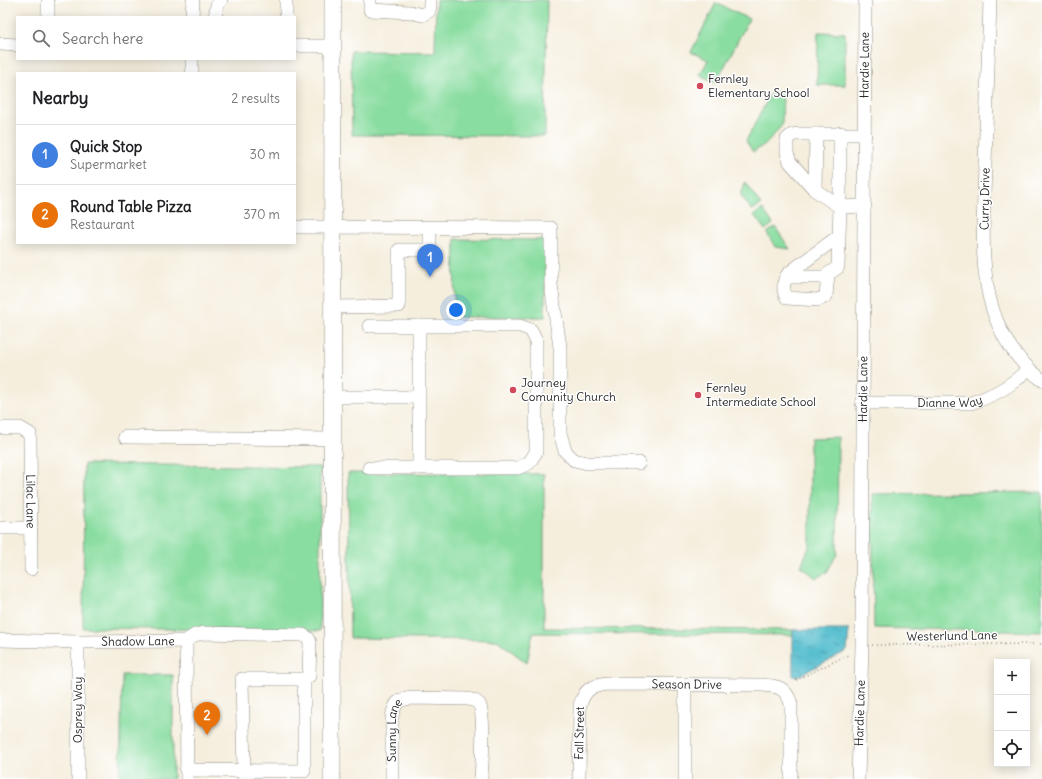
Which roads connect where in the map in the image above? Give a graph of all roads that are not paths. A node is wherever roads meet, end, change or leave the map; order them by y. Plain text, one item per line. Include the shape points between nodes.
1 (48, 0) edge
2 (193, 0) edge
3 (221, 0) edge
4 (286, 0) edge
5 (333, 0) edge
6 (370, 0) edge
7 (430, 0) edge
8 (865, 0) edge
9 (990, 0) edge
10 (48, 16) edge
11 (192, 16) edge
12 (215, 16) edge
13 (286, 16) edge
14 (0, 44) edge
15 (16, 45) edge
16 (296, 46) edge
17 (333, 46) junction
18 (192, 60) edge
19 (192, 72) edge
20 (816, 134) junction
21 (840, 134) junction
22 (865, 134) junction
23 (815, 190) junction
24 (865, 206) junction
25 (840, 207) junction
26 (296, 227) edge
27 (333, 228) junction
28 (430, 228) junction
29 (839, 236) junction
30 (786, 277) junction
31 (827, 277) junction
32 (333, 307) junction
33 (369, 326) dead end
34 (419, 326) junction
35 (1028, 369) junction
36 (1042, 380) edge
37 (333, 397) junction
38 (419, 397) junction
39 (862, 403) junction
40 (0, 428) edge
41 (125, 436) dead end
42 (333, 439) junction
43 (639, 463) dead end
44 (369, 468) dead end
45 (419, 468) junction
46 (0, 528) edge
47 (31, 528) junction
48 (31, 569) dead end
49 (0, 640) edge
50 (186, 641) junction
51 (78, 642) junction
52 (304, 679) junction
53 (685, 685) junction
54 (588, 690) joint
55 (186, 775) edge
56 (244, 775) edge
57 (259, 775) edge
58 (78, 779) edge
59 (332, 779) edge
60 (392, 779) edge
61 (481, 779) edge
62 (579, 779) edge
63 (685, 779) edge
64 (791, 779) edge
65 (858, 779) edge

1 - 10 street
2 - 11 street
3 - 12 street via 217,5
4 - 13 street
5 - 17 main road
6 - 7 street via 370,10 422,15 429,11
8 - 22 street, Hardie Lane
9 - 35 street, Curry Drive via 984,233 986,280 998,326 1011,350
14 - 15 street
16 - 17 street
17 - 27 main road
18 - 19 street
20 - 21 street
20 - 23 street
20 - 23 street via 792,135 786,144 790,162
21 - 22 street
21 - 25 street
22 - 24 street, Hardie Lane
23 - 25 street
24 - 25 street
24 - 39 street, Hardie Lane
25 - 29 street
26 - 27 street
27 - 28 street
27 - 32 main road
28 - 32 street via 430,250 399,250 399,306
28 - 43 street via 551,228 551,285 560,347 560,433 565,451 574,460 587,464
29 - 30 street
29 - 31 street via 838,266
30 - 31 street
30 - 31 street via 784,292 787,298 818,300 827,294
32 - 37 main road
33 - 34 street
34 - 38 street
34 - 45 street via 520,326 531,330 536,340 536,452 529,463 518,468
35 - 36 street, Curry Drive
35 - 39 street, Dianne Way via 1002,390 971,403
37 - 38 street
37 - 42 main road
38 - 45 street
39 - 65 street, Hardie Lane via 857,649
40 - 47 street, Lilac Lane via 20,428 30,434
41 - 42 street
42 - 59 main road
44 - 45 street
46 - 47 street
47 - 48 street, Lilac Lane
49 - 51 street, Shadow Lane
50 - 51 street, Shadow Lane
50 - 52 street via 203,633 303,635 310,642 309,676
50 - 55 street, Shadow Lane
51 - 58 street, Osprey Way
52 - 56 street via 242,679
52 - 57 street via 304,771 281,771
53 - 54 street, Season Drive via 607,684
53 - 63 street
53 - 64 street, Season Drive via 762,685 785,690 791,704
54 - 62 street, Fall Street via 580,705
55 - 56 street
56 - 57 street
60 - 61 street, Sunny Lane via 392,717 396,704 404,698 463,698 478,703 482,715

